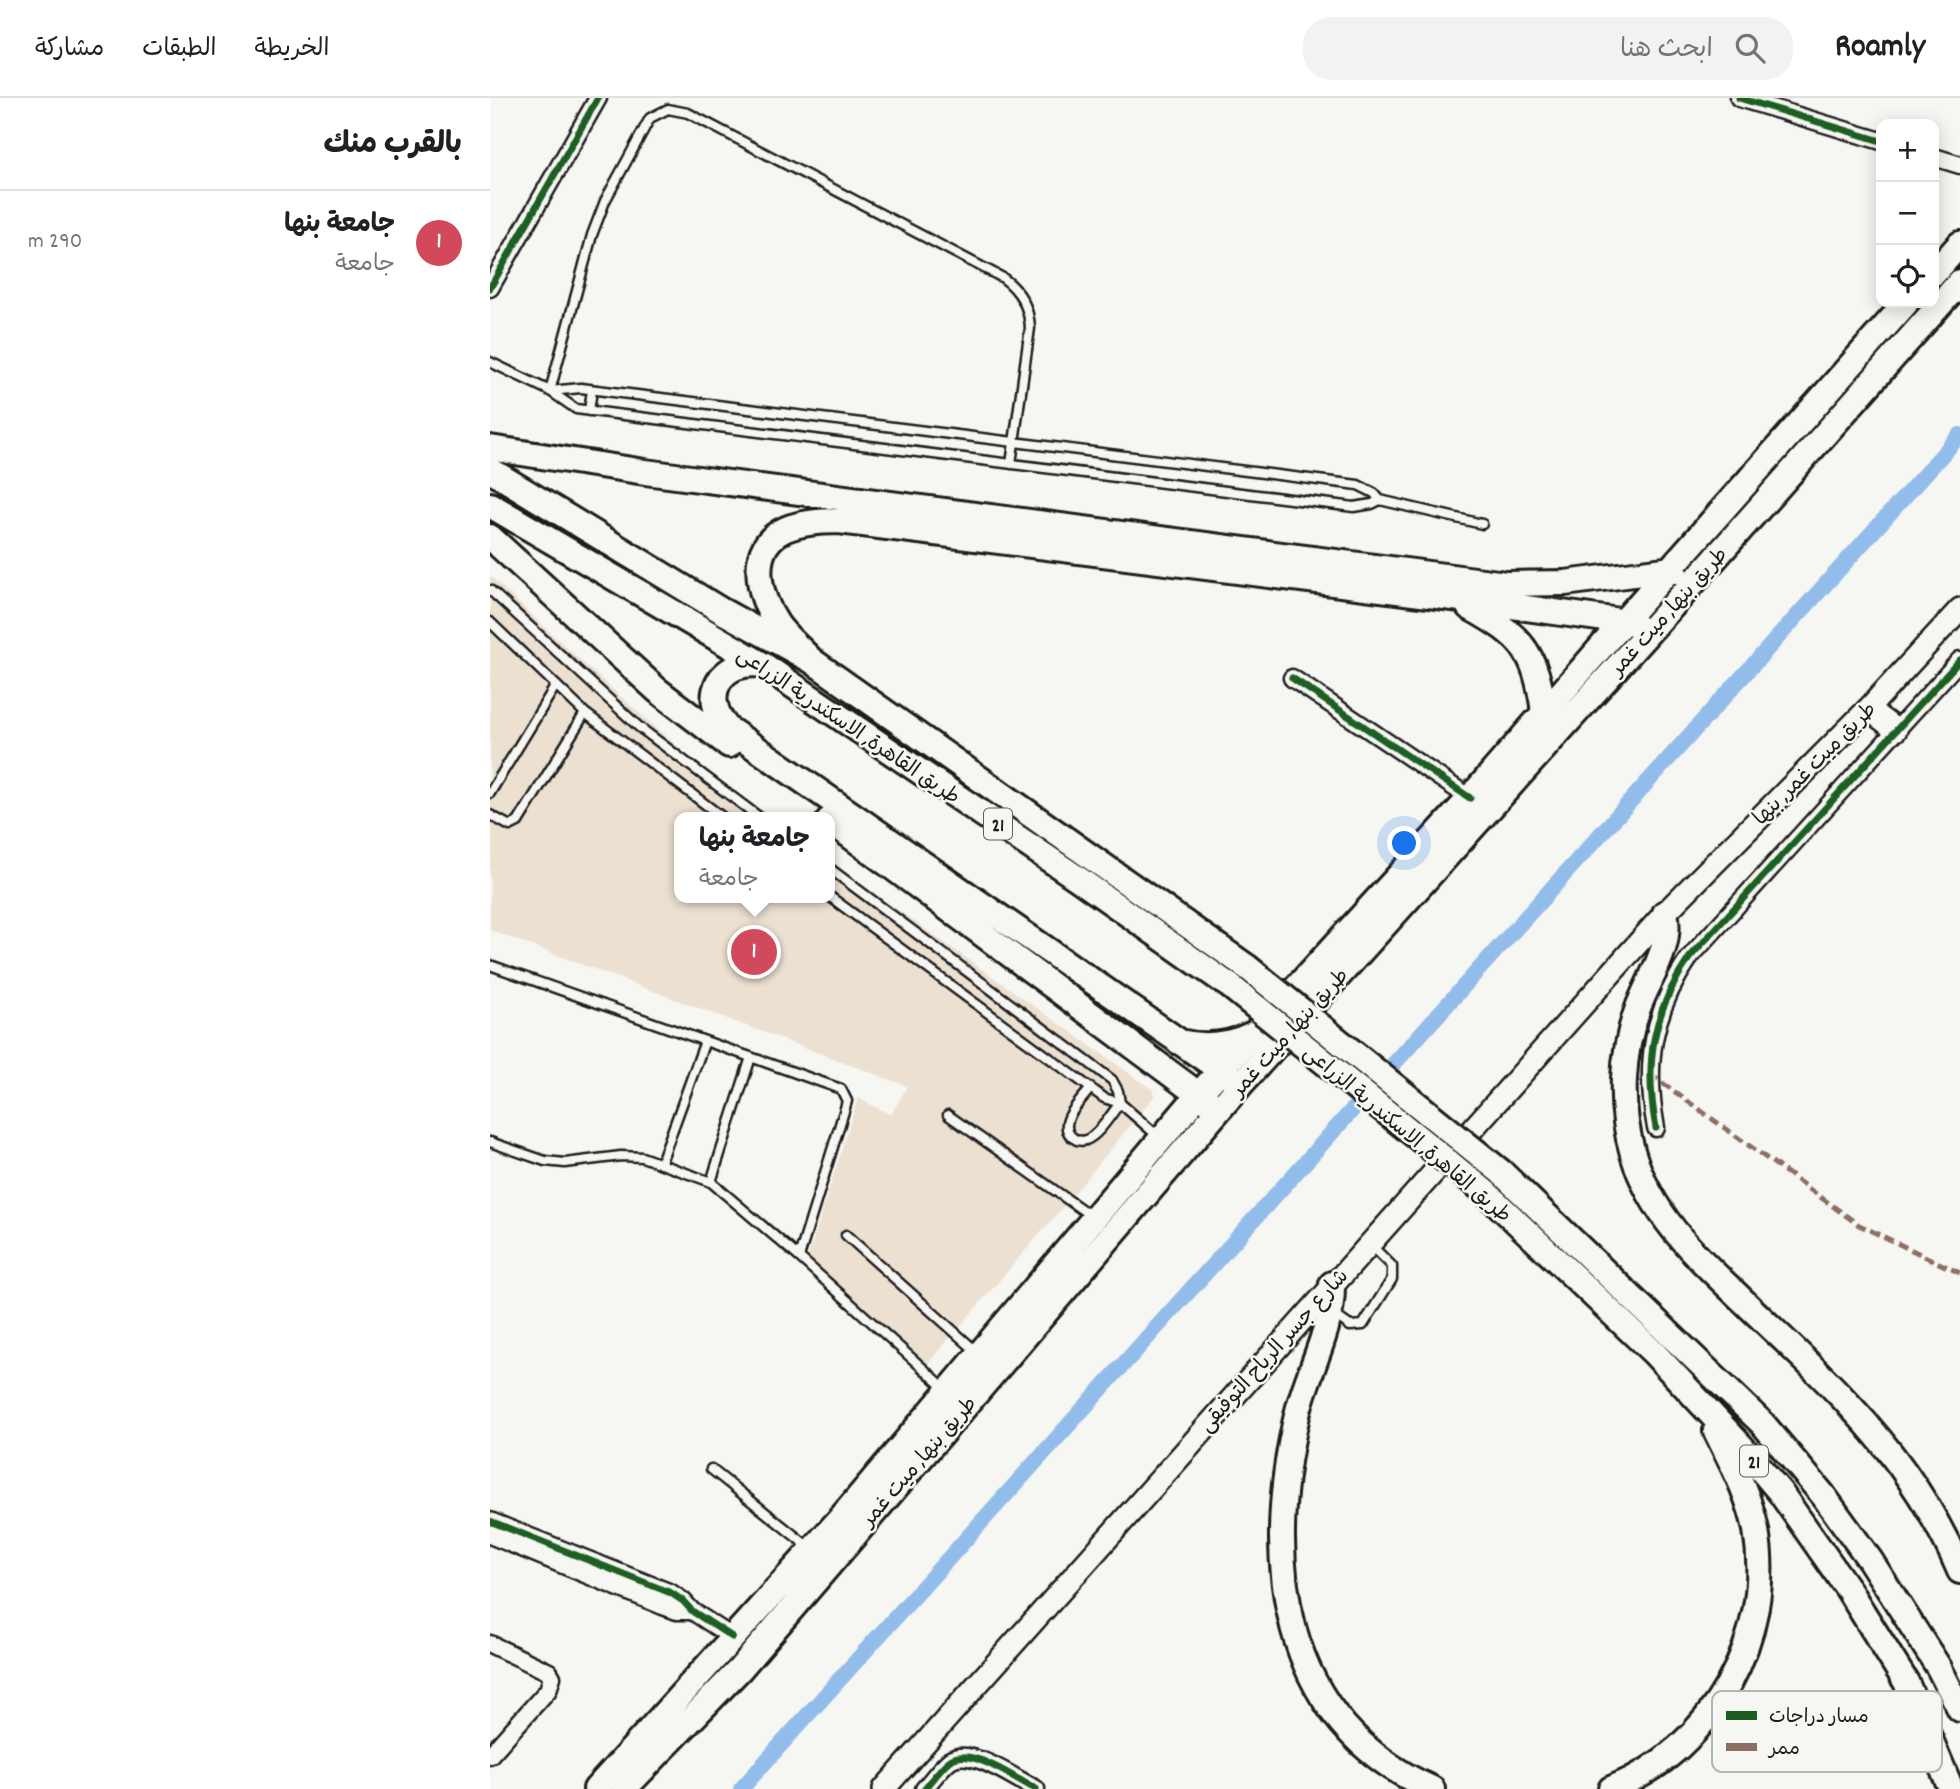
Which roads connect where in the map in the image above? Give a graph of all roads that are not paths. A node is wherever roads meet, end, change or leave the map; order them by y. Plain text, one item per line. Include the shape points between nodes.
1 (598, 98) edge
2 (1738, 98) edge
3 (1876, 139) edge
4 (1939, 159) edge
5 (1960, 165) edge
6 (1960, 244) edge
7 (1939, 267) edge
8 (1960, 282) edge
9 (490, 288) edge
10 (1901, 308) edge
11 (1878, 334) junction
12 (1899, 352) junction
13 (490, 362) edge
14 (592, 390) junction
15 (550, 391) junction
16 (589, 411) junction
17 (1014, 442) junction
18 (490, 448) edge
19 (1011, 464) junction
20 (490, 470) edge
21 (1380, 500) junction
22 (490, 505) edge
23 (1482, 524) dead end
24 (490, 537) edge
25 (1672, 569) junction
26 (1693, 583) junction
27 (490, 590) edge
28 (1453, 598) junction
29 (1960, 610) edge
30 (490, 622) edge
31 (1623, 622) junction
32 (1655, 626) junction
33 (811, 660) junction
34 (1960, 660) edge
35 (763, 665) junction
36 (1292, 678) dead end
37 (556, 685) junction
38 (1868, 709) junction
39 (1544, 712) junction
40 (585, 713) junction
41 (1896, 730) junction
42 (490, 793) edge
43 (1470, 798) junction
44 (715, 812) edge
45 (752, 812) edge
46 (820, 812) edge
47 (490, 815) edge
48 (835, 823) edge
49 (835, 872) edge
50 (835, 900) edge
51 (1665, 913) junction
52 (490, 965) edge
53 (1256, 1032) junction
54 (705, 1041) junction
55 (1175, 1041) junction
56 (751, 1057) junction
57 (1220, 1071) junction
58 (1241, 1084) junction
59 (1090, 1089) junction
60 (1199, 1094) junction
61 (1120, 1103) junction
62 (1219, 1110) junction
63 (948, 1115) dead end
64 (1656, 1128) dead end
65 (1161, 1139) junction
66 (490, 1142) edge
67 (1180, 1156) junction
68 (661, 1162) junction
69 (711, 1182) junction
70 (1095, 1219) junction
71 (846, 1235) dead end
72 (1368, 1244) junction
73 (799, 1257) junction
74 (1326, 1299) junction
75 (980, 1355) junction
76 (949, 1391) junction
77 (1701, 1403) junction
78 (710, 1469) dead end
79 (490, 1521) edge
80 (490, 1535) edge
81 (811, 1549) junction
82 (1960, 1571) edge
83 (692, 1611) junction
84 (732, 1637) junction
85 (490, 1644) edge
86 (1724, 1691) edge
87 (1910, 1691) edge
88 (1712, 1709) edge
89 (1960, 1709) edge
90 (490, 1755) edge
91 (1942, 1768) edge
92 (596, 1789) edge
93 (624, 1789) edge
94 (884, 1789) edge
95 (924, 1789) edge
96 (1036, 1789) edge
97 (1432, 1789) edge
98 (1611, 1789) edge
99 (1951, 1789) edge

1 - 9 street
2 - 3 street
4 - 5 street
6 - 7 highway
8 - 12 highway, طريق بنها, ميت غمر
10 - 11 highway, طريق بنها, ميت غمر
11 - 12 highway
11 - 25 highway, طريق بنها, ميت غمر
12 - 26 highway, طريق بنها, ميت غمر
13 - 15 lane
14 - 15 lane
14 - 16 lane
14 - 17 lane
15 - 16 lane via 566,404
15 - 17 lane via 599,214 645,123 661,111 675,109 1011,284 1027,308 1030,328
16 - 19 lane
17 - 19 lane
17 - 21 lane via 1358,485
18 - 25 highway via 1506,584 1565,583
19 - 21 lane via 1354,507
20 - 33 highway, طريق القاهرة, الاسكندرية الزراعى / 21
21 - 23 lane
22 - 35 highway, طريق القاهرة, الاسكندرية الزراعى / 21
24 - 46 highway via 657,690
25 - 26 highway
25 - 31 highway, طريق بنها, ميت غمر
26 - 32 highway, طريق بنها, ميت غمر
27 - 45 lane via 614,706
28 - 31 highway
28 - 33 highway via 815,521 784,530 769,542 760,558 759,573 765,603 779,626
28 - 39 highway via 1497,622 1524,647 1539,680
29 - 38 main road, طريق ميت غمر, بنها
30 - 37 lane
31 - 32 highway
31 - 39 highway, طريق بنها, ميت غمر
32 - 58 highway, طريق بنها, ميت غمر
33 - 89 highway, طريق القاهرة, الاسكندرية الزراعى / 21, bridge via 1247,967 1501,1171 1772,1434 1870,1560
34 - 41 street
35 - 55 highway via 740,665 722,677 715,709 727,729
35 - 77 highway, طريق القاهرة, الاسكندرية الزراعى / 21, bridge via 1230,986 1483,1190
36 - 43 street
37 - 40 lane
37 - 42 lane
38 - 41 main road
38 - 51 main road, طريق ميت غمر, بنها
39 - 43 highway, طريق بنها, ميت غمر
40 - 44 lane
40 - 47 lane via 519,822 510,826
41 - 64 street via 1680,971 1664,1003 1652,1047 1651,1101
43 - 53 highway, طريق بنها, ميت غمر
48 - 60 highway
49 - 61 lane via 1112,1080
50 - 59 lane
51 - 72 main road, شارع جسر الرياح التوفيقى
51 - 82 highway via 1666,941 1634,1019 1625,1068 1628,1130 1640,1174 1660,1213 1688,1248 1877,1436 1922,1500
52 - 54 lane
53 - 55 highway via 1225,1044
53 - 57 highway, طريق بنها, ميت غمر
54 - 56 lane
54 - 68 lane
55 - 57 highway
56 - 69 lane
56 - 73 lane via 841,1089 847,1101
57 - 58 highway
57 - 60 highway, طريق بنها, ميت غمر
58 - 62 highway, طريق بنها, ميت غمر
59 - 61 lane
59 - 61 lane via 1066,1125 1073,1138 1088,1139
60 - 62 highway
60 - 65 highway, طريق بنها, ميت غمر
61 - 65 lane
62 - 67 highway, طريق بنها, ميت غمر
63 - 70 lane
65 - 67 lane
65 - 70 highway, طريق بنها, ميت غمر
66 - 68 lane via 545,1161 621,1156
67 - 93 highway, طريق بنها, ميت غمر via 740,1669
68 - 69 lane
69 - 73 lane
70 - 75 highway, طريق بنها, ميت غمر
71 - 75 lane
72 - 74 main road, شارع جسر الرياح التوفيقى
72 - 74 lane via 1392,1266 1392,1279 1363,1325 1350,1326
73 - 76 lane
74 - 94 main road, شارع جسر الرياح التوفيقى
74 - 97 highway via 1288,1461 1283,1524 1288,1610 1300,1653 1331,1711 1378,1759
75 - 76 highway, طريق بنها, ميت غمر
76 - 81 highway, طريق بنها, ميت غمر
77 - 86 highway via 1745,1488 1758,1554 1753,1620
77 - 87 highway, طريق القاهرة, الاسكندرية الزراعى / 21 via 1780,1492 1849,1590
78 - 81 lane
79 - 83 street via 671,1593
80 - 83 street via 663,1606
81 - 84 highway, طريق بنها, ميت غمر
83 - 84 street
84 - 92 highway, طريق بنها, ميت غمر
85 - 90 street via 552,1677 548,1690
88 - 98 highway via 1660,1762
91 - 99 highway, طريق القاهرة, الاسكندرية الزراعى / 21
95 - 96 street via 955,1758 973,1756

